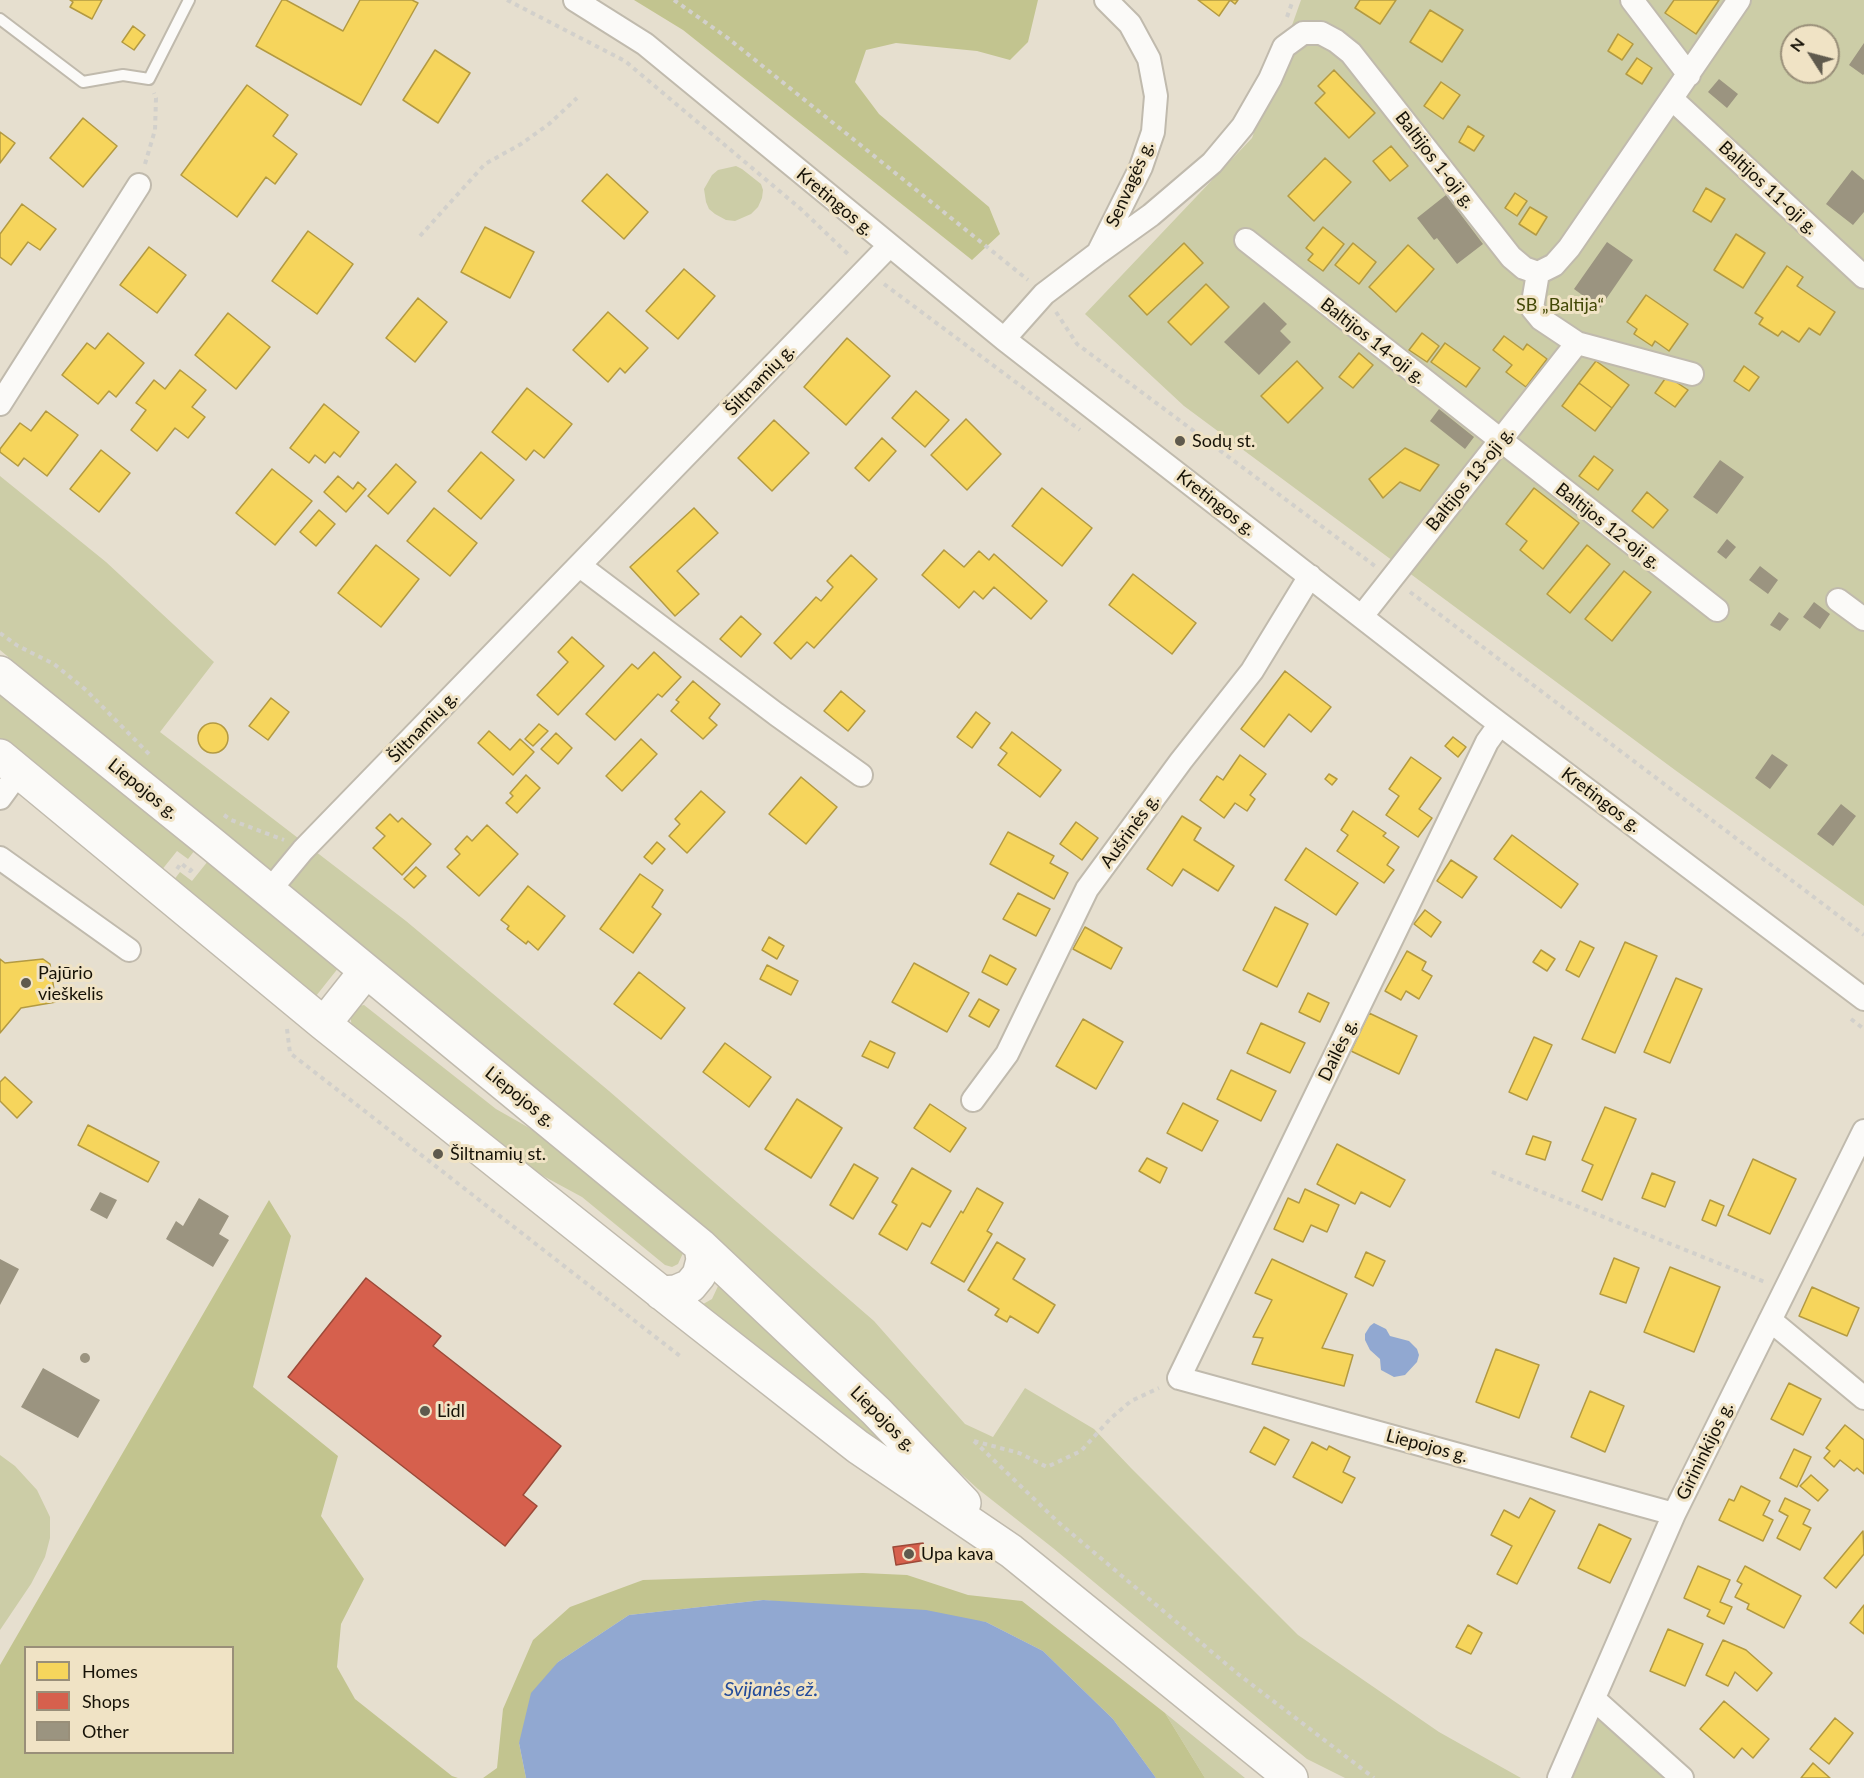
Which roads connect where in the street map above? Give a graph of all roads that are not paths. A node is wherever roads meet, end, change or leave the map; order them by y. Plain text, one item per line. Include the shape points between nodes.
1 (189, 0) edge
2 (575, 0) edge
3 (1106, 0) edge
4 (1632, 0) edge
5 (1739, 0) edge
6 (0, 19) edge
7 (1689, 75) junction
8 (1672, 99) junction
9 (139, 185) road end
10 (1246, 240) dead end
11 (889, 246) junction
12 (1098, 253) junction
13 (1538, 273) junction
14 (1864, 277) edge
15 (1004, 339) junction
16 (1577, 343) junction
17 (1692, 374) dead end
18 (0, 404) edge
19 (1500, 441) junction
20 (580, 566) junction
21 (1310, 576) junction
22 (1838, 600) dead end
23 (1717, 610) dead end
24 (1362, 616) junction
25 (1864, 619) edge
26 (0, 674) edge
27 (1500, 724) junction
28 (10, 764) edge
29 (861, 775) dead end
30 (0, 798) edge
31 (0, 858) edge
32 (269, 891) junction
33 (129, 950) dead end
34 (366, 971) junction
35 (1864, 999) edge
36 (324, 1024) junction
37 (973, 1100) dead end
38 (1864, 1131) edge
39 (701, 1246) junction
40 (661, 1293) junction
41 (1770, 1320) junction
42 (1179, 1378) joint
43 (1864, 1398) edge
44 (1674, 1514) junction
45 (1011, 1551) junction
46 (1594, 1700) junction
47 (1291, 1778) edge
48 (1559, 1778) edge
49 (1682, 1778) edge

1 - 6 lane via 149,79 123,75 83,82
2 - 11 street, Kretingos g. via 645,44
3 - 12 street, Senvagės g. via 1130,24 1149,59 1156,96 1153,132 1141,167
4 - 7 street
5 - 7 street
7 - 8 street
8 - 13 street via 1569,248 1554,265
8 - 14 street, Baltijos 11-oji g.
9 - 18 street
10 - 19 street, Baltijos 14-oji g.
11 - 15 street, Kretingos g.
11 - 20 street, Šiltnamių g.
12 - 13 street, Baltijos 1-oji g. via 1151,215 1212,163 1243,126 1284,47 1303,33 1321,33 1351,53 1511,257
12 - 15 street, Senvagės g. via 1044,294
13 - 16 street via 1532,308 1541,319
15 - 21 street, Kretingos g.
16 - 17 street
16 - 19 street, Baltijos 13-oji g.
19 - 23 street, Baltijos 12-oji g.
19 - 24 street, Baltijos 13-oji g.
20 - 29 street
20 - 32 street, Šiltnamių g. via 303,850
21 - 24 street, Kretingos g.
21 - 37 street, Aušrinės g. via 1252,672 1087,889 1007,1054
22 - 25 street
24 - 27 street, Kretingos g.
26 - 32 main road, Liepojos g.
27 - 35 street, Kretingos g.
27 - 42 street, Dailės g. via 1487,742
28 - 30 street
28 - 36 main road, Liepojos g.
31 - 33 street
32 - 34 main road, Liepojos g.
34 - 36 main road
34 - 39 main road, Liepojos g.
36 - 40 main road, Liepojos g.
38 - 41 street, Girininkijos g.
39 - 40 main road via 699,1275 690,1286
39 - 45 main road, Liepojos g. via 876,1411
40 - 45 main road, Liepojos g. via 858,1447
41 - 43 street
41 - 44 street, Girininkijos g.
42 - 44 street, Liepojos g.
44 - 46 street, Girininkijos g.
45 - 47 main road, Liepojos g.
46 - 48 street, Girininkijos g.
46 - 49 street

